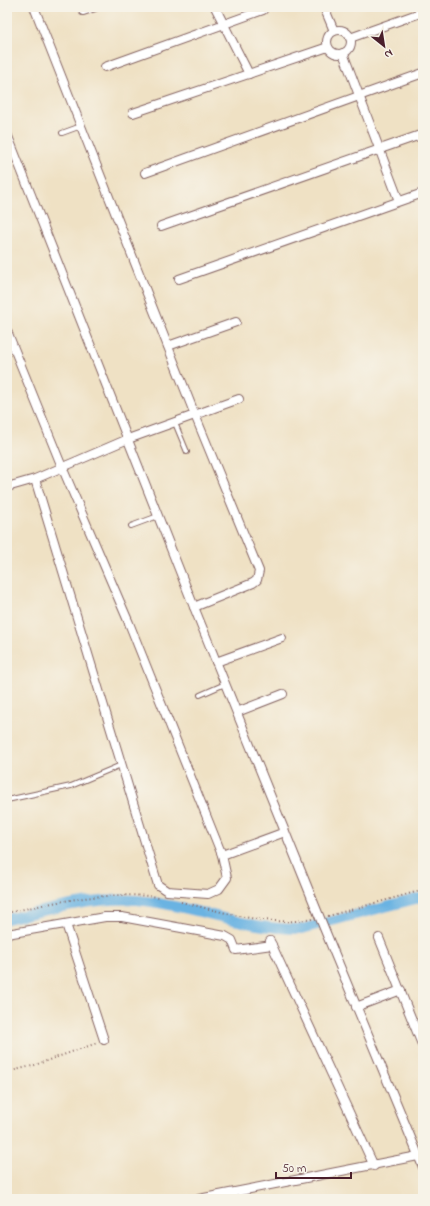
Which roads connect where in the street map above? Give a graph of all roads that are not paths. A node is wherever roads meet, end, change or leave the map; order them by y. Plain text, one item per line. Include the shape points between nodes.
1 (34, 7) edge
2 (95, 7) edge
3 (215, 7) edge
4 (324, 7) edge
5 (263, 10) dead end
6 (83, 11) dead end
7 (423, 12) edge
8 (224, 25) junction
9 (334, 31) junction
10 (350, 38) junction
11 (328, 47) junction
12 (343, 53) junction
13 (105, 67) dead end
14 (423, 73) edge
15 (249, 74) junction
16 (359, 95) junction
17 (133, 113) dead end
18 (82, 126) junction
19 (62, 133) dead end
20 (7, 134) edge
21 (423, 134) edge
22 (380, 150) junction
23 (145, 173) dead end
24 (423, 192) edge
25 (399, 201) junction
26 (161, 226) dead end
27 (179, 279) dead end
28 (236, 322) dead end
29 (7, 331) edge
30 (168, 346) junction
31 (239, 399) dead end
32 (195, 415) junction
33 (175, 423) junction
34 (128, 439) junction
35 (187, 452) dead end
36 (62, 467) junction
37 (35, 479) junction
38 (7, 487) edge
39 (158, 516) junction
40 (132, 526) dead end
41 (194, 608) junction
42 (282, 638) dead end
43 (216, 662) junction
44 (225, 684) junction
45 (283, 694) dead end
46 (200, 695) dead end
47 (236, 712) junction
48 (121, 764) junction
49 (7, 800) edge
50 (285, 832) junction
51 (222, 855) junction
52 (66, 924) junction
53 (7, 934) edge
54 (379, 938) dead end
55 (401, 990) junction
56 (356, 1007) junction
57 (420, 1031) edge
58 (104, 1040) road end
59 (423, 1047) edge
60 (418, 1156) junction
61 (374, 1166) junction
62 (423, 1167) edge
63 (198, 1199) edge

1 - 18 street
2 - 6 street
3 - 8 street
4 - 9 street
5 - 8 street
7 - 10 street
8 - 13 street
8 - 15 street
9 - 10 street via 342,30
9 - 11 street via 327,40
10 - 12 street via 348,49
11 - 12 street via 334,53
11 - 15 street
12 - 16 street
14 - 16 street
15 - 17 street
16 - 22 street
16 - 23 street
18 - 19 lane
18 - 30 street
20 - 34 street
21 - 22 street
22 - 25 street
22 - 26 street
24 - 25 street
25 - 27 street
28 - 30 street
29 - 36 street
30 - 32 street
31 - 32 street
32 - 33 street
32 - 41 street via 259,576 253,583
33 - 34 street
33 - 35 lane
34 - 36 street
34 - 39 street
36 - 37 street
36 - 51 street via 129,623
37 - 38 street
37 - 48 street
39 - 40 lane
39 - 41 street
41 - 43 street
42 - 43 street
43 - 44 street
44 - 46 lane
44 - 47 street
45 - 47 street
47 - 50 street
48 - 49 lane via 71,786
48 - 51 street via 158,884 162,888 167,891 208,894 219,889 227,878
50 - 51 street
50 - 56 street
52 - 53 street
52 - 58 street
52 - 61 street via 105,917 122,917 225,936 232,940 236,950 270,943
54 - 55 street
55 - 56 street
55 - 57 street
56 - 60 street
57 - 59 street
60 - 61 street
60 - 62 street
61 - 63 street

